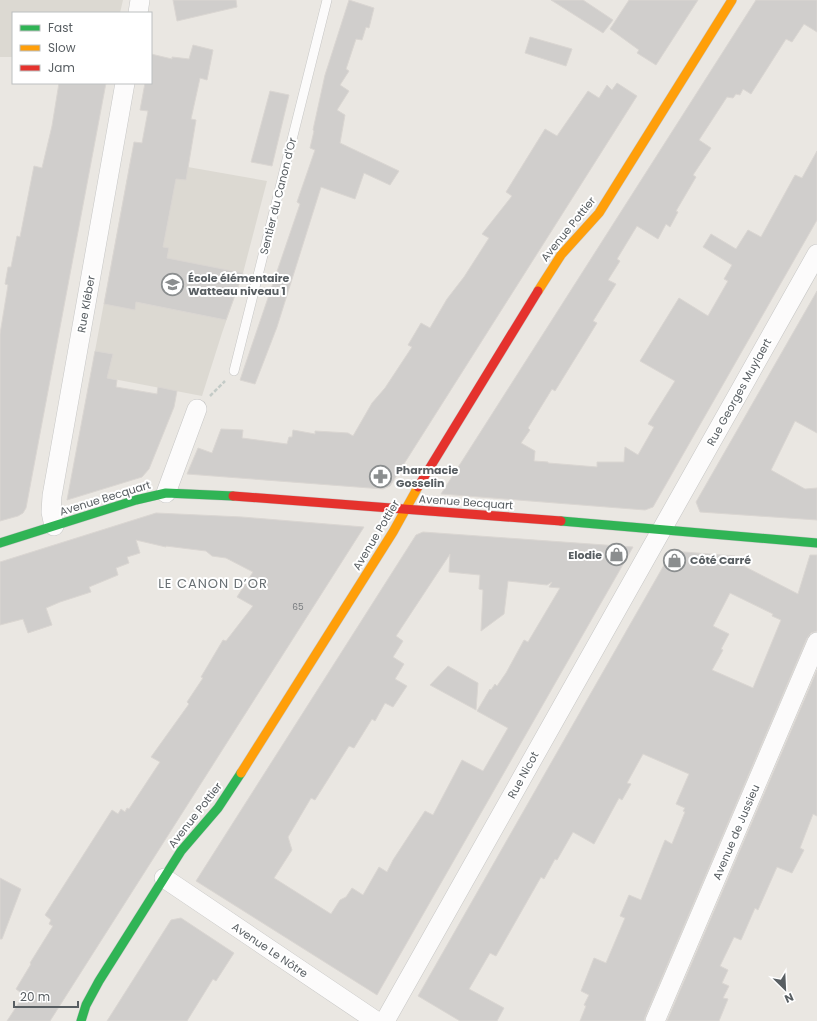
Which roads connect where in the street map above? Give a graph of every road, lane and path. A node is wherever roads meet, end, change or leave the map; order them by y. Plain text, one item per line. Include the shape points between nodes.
1 (140, 0) edge
2 (327, 0) edge
3 (732, 0) edge
4 (138, 12) edge
5 (125, 84) edge
6 (817, 254) edge
7 (234, 371) joint
8 (198, 409) joint
9 (166, 493) junction
10 (405, 510) junction
11 (54, 526) junction
12 (661, 530) junction
13 (0, 543) edge
14 (817, 543) edge
15 (817, 642) edge
16 (164, 878) junction
17 (81, 1021) edge
18 (377, 1021) edge
19 (655, 1021) edge

1 - 4 street
2 - 7 lane, Sentier du Canon d'Or
3 - 10 street, Avenue Pottier via 599,213 565,250 548,274 419,483
5 - 11 street, Rue Kléber via 52,496 51,512
6 - 12 street, Rue Georges Muylaert
7 - 8 path
8 - 9 street
9 - 10 street, Avenue Becquart
9 - 11 street, Avenue Becquart
10 - 12 street, Avenue Becquart
10 - 16 street, Avenue Pottier via 229,792
11 - 13 street, Avenue Becquart
12 - 14 street, Avenue Becquart
12 - 18 street, Rue Nicot
15 - 19 street, Avenue de Jussieu
16 - 17 street, Avenue Pottier via 99,981 86,1005
16 - 18 street, Avenue Le Nôtre

